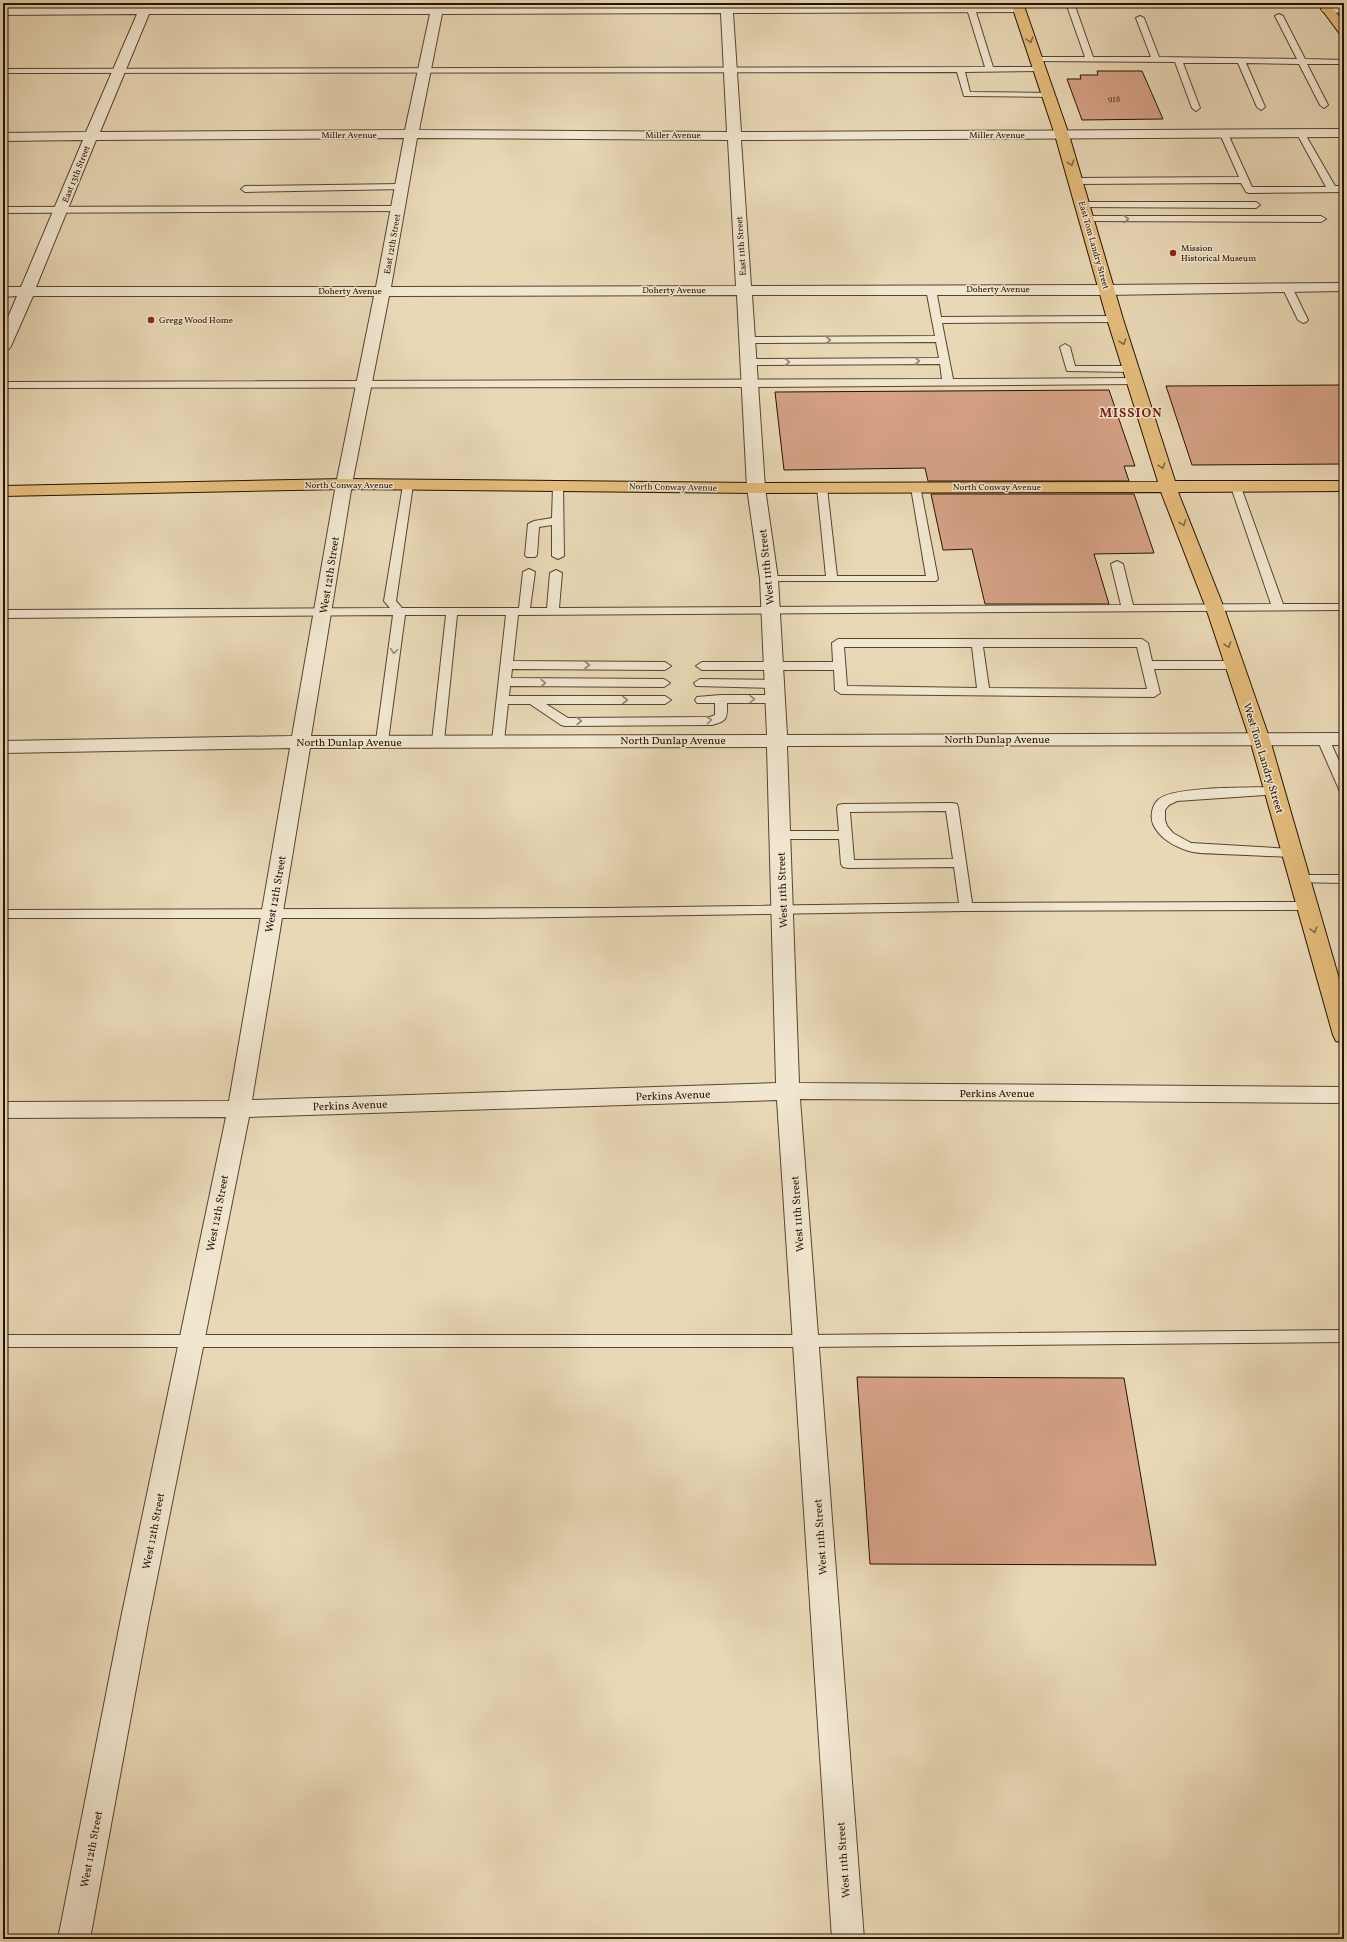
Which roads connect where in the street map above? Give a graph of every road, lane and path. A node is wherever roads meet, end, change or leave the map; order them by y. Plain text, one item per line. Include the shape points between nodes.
1 (1070, 3) edge
2 (1323, 4) edge
3 (726, 6) edge
4 (1018, 6) edge
5 (51, 7) edge
6 (103, 7) edge
7 (147, 7) edge
8 (437, 7) edge
9 (1344, 8) edge
10 (972, 9) junction
11 (3, 11) edge
12 (1279, 16) dead end
13 (1140, 18) dead end
14 (1344, 31) edge
15 (1090, 59) junction
16 (1156, 60) junction
17 (1178, 60) junction
18 (1241, 61) junction
19 (1302, 61) junction
20 (1344, 62) edge
21 (1038, 64) junction
22 (731, 69) junction
23 (960, 69) junction
24 (990, 69) junction
25 (119, 70) junction
26 (424, 70) junction
27 (3, 71) edge
28 (1048, 95) junction
29 (1324, 105) dead end
30 (1261, 107) dead end
31 (1196, 108) dead end
32 (411, 134) junction
33 (1062, 134) junction
34 (1224, 134) junction
35 (1301, 134) junction
36 (1344, 134) edge
37 (733, 136) junction
38 (3, 137) edge
39 (91, 137) junction
40 (1244, 180) junction
41 (1076, 181) junction
42 (402, 187) junction
43 (245, 189) dead end
44 (1332, 189) junction
45 (1344, 189) edge
46 (1249, 190) junction
47 (1256, 205) junction
48 (1083, 206) junction
49 (398, 209) junction
50 (3, 210) edge
51 (61, 210) junction
52 (1262, 219) junction
53 (1321, 219) dead end
54 (1087, 220) junction
55 (1287, 287) junction
56 (1344, 287) edge
57 (931, 289) junction
58 (383, 290) junction
59 (744, 290) junction
60 (1107, 290) junction
61 (3, 292) edge
62 (28, 292) junction
63 (1114, 319) junction
64 (937, 320) junction
65 (1303, 320) dead end
66 (940, 339) junction
67 (747, 340) junction
68 (3, 346) edge
69 (1065, 347) dead end
70 (944, 361) junction
71 (748, 362) junction
72 (1134, 375) junction
73 (948, 382) junction
74 (364, 384) junction
75 (751, 384) junction
76 (3, 385) edge
77 (344, 484) junction
78 (408, 484) junction
79 (558, 486) junction
80 (1344, 486) edge
81 (1168, 487) junction
82 (1236, 487) junction
83 (756, 488) junction
84 (822, 488) junction
85 (916, 488) junction
86 (3, 491) edge
87 (559, 521) junction
88 (531, 555) dead end
89 (558, 556) dead end
90 (1117, 564) dead end
91 (529, 572) dead end
92 (556, 573) dead end
93 (769, 579) junction
94 (832, 579) junction
95 (1278, 607) junction
96 (1344, 607) edge
97 (1128, 608) junction
98 (1215, 608) junction
99 (770, 610) junction
100 (553, 611) junction
101 (452, 612) junction
102 (518, 612) junction
103 (323, 613) junction
104 (399, 613) junction
105 (3, 614) edge
106 (977, 643) junction
107 (506, 665) junction
108 (1147, 665) junction
109 (1235, 665) junction
110 (665, 666) dead end
111 (702, 666) dead end
112 (840, 666) junction
113 (504, 682) junction
114 (664, 683) dead end
115 (700, 683) dead end
116 (774, 683) junction
117 (984, 692) junction
118 (502, 700) junction
119 (533, 700) junction
120 (665, 700) dead end
121 (701, 700) dead end
122 (721, 700) junction
123 (777, 739) junction
124 (1323, 739) junction
125 (1344, 739) edge
126 (1260, 740) junction
127 (382, 741) junction
128 (438, 741) junction
129 (498, 741) junction
130 (301, 742) junction
131 (3, 747) edge
132 (1344, 787) edge
133 (1274, 791) junction
134 (780, 835) junction
135 (846, 835) junction
136 (1292, 853) junction
137 (960, 863) junction
138 (1299, 879) junction
139 (1344, 879) edge
140 (1307, 906) junction
141 (966, 907) junction
142 (782, 911) junction
143 (3, 914) edge
144 (272, 914) junction
145 (1344, 1035) edge
146 (788, 1091) junction
147 (1344, 1095) edge
148 (238, 1109) junction
149 (3, 1110) edge
150 (1344, 1336) edge
151 (3, 1341) edge
152 (806, 1341) junction
153 (191, 1342) junction
154 (74, 1939) edge
155 (848, 1939) edge

1 - 15 lane
2 - 9 street
2 - 14 main road
3 - 8 street
3 - 10 street
3 - 22 street, East 11th Street
4 - 10 street
4 -> 21 main road, East Tom Landry Street
5 - 6 street
5 - 11 street
6 - 7 street
7 - 8 street
7 - 25 street, East 13th Street
8 - 26 street, East 12th Street
10 - 24 lane
12 - 19 lane
13 - 16 lane
15 - 16 lane
15 - 21 lane
16 - 17 lane
17 - 18 lane
17 - 31 lane
18 - 19 lane
18 - 30 lane
19 - 20 lane
19 - 29 lane
21 - 24 lane
21 - 28 main road, East Tom Landry Street
22 - 23 lane
22 - 26 lane
22 - 37 street, East 11th Street
23 - 24 lane
23 - 28 lane via 967,94
25 - 26 lane
25 - 27 lane
25 - 39 street, East 13th Street
26 - 32 street, East 12th Street
28 - 33 main road, East Tom Landry Street
32 - 37 street, Miller Avenue
32 - 39 street, Miller Avenue
32 - 42 street, East 12th Street
33 - 34 street, Miller Avenue
33 - 37 street, Miller Avenue
33 -> 41 main road, East Tom Landry Street
34 - 35 street, Miller Avenue
34 - 40 lane
35 - 36 street, Miller Avenue
35 - 44 lane
37 - 59 street, East 11th Street
38 - 39 street, Miller Avenue
39 - 51 street, East 13th Street
40 - 41 lane
40 - 46 lane
41 - 48 main road, East Tom Landry Street
42 - 43 lane
42 - 49 street, East 12th Street
44 - 45 lane
44 - 46 lane
46 - 47 lane
47 - 48 lane
47 - 52 lane
48 - 54 main road, East Tom Landry Street
49 - 51 lane
49 - 58 street, East 12th Street
50 - 51 lane
51 - 62 street, East 13th Street
52 - 53 lane
54 -> 52 lane
54 - 60 main road, East Tom Landry Street
55 - 56 street, Doherty Avenue
55 - 60 street, Doherty Avenue
55 - 65 lane
57 - 59 street, Doherty Avenue
57 - 60 street, Doherty Avenue
57 - 64 lane
58 - 59 street, Doherty Avenue
58 - 62 street, Doherty Avenue
58 - 74 street, East 12th Street
59 - 67 street, East 11th Street
60 - 63 main road, East Tom Landry Street
61 - 62 street, Doherty Avenue
62 - 68 street, East 13th Street
63 - 64 lane
63 -> 72 main road, East Tom Landry Street
64 - 66 lane
67 -> 66 lane
66 - 70 lane
67 - 71 street, East 11th Street
69 - 72 lane via 1071,369
71 -> 70 lane
70 - 73 lane
71 - 75 street, East 11th Street
72 - 73 lane
72 -> 81 main road, East Tom Landry Street
73 - 75 lane
74 - 75 lane
74 - 76 lane
74 - 77 street, East 12th Street
75 - 83 street, East 11th Street
77 - 78 main road, North Conway Avenue
77 - 86 main road, North Conway Avenue
77 - 103 street, West 12th Street
78 - 79 main road, North Conway Avenue
78 - 104 lane via 390,602
79 - 83 main road, North Conway Avenue
79 - 87 lane
80 - 82 main road, North Conway Avenue
81 - 82 main road, North Conway Avenue
81 - 85 main road, North Conway Avenue
81 -> 98 main road, West Tom Landry Street
82 - 95 lane
83 - 84 main road, North Conway Avenue
83 - 93 street, West 11th Street
84 - 85 main road, North Conway Avenue
84 - 94 lane
85 - 94 lane via 932,578
87 - 88 lane via 534,524
87 - 89 lane
90 - 97 lane
91 - 102 lane
92 - 100 lane
93 - 94 lane
93 - 99 street, West 11th Street
95 - 96 lane
95 - 98 lane
97 - 98 lane
97 - 99 lane
98 -> 109 main road, West Tom Landry Street
99 - 100 lane
99 - 116 street, West 11th Street
100 - 102 lane
101 - 102 lane
101 - 104 lane
101 - 128 lane
102 - 107 lane
103 - 104 lane
103 - 105 lane
103 - 130 street, West 12th Street
104 -> 127 lane
106 - 108 lane via 1142,643
106 - 112 lane via 838,643
106 - 117 lane
107 -> 110 lane
107 - 113 lane
108 - 109 lane
108 - 117 lane via 1154,693
109 - 126 main road, West Tom Landry Street
111 - 116 lane
112 - 116 lane
112 - 117 lane via 841,690
113 -> 114 lane
113 - 118 lane
115 - 116 lane
122 -> 116 lane
116 - 123 street, West 11th Street
118 - 119 lane
118 - 129 lane
119 -> 120 lane
119 -> 122 lane via 565,722 712,721 721,717
121 - 122 lane
123 - 126 street, North Dunlap Avenue
123 - 129 street, North Dunlap Avenue
123 - 134 street, West 11th Street
124 - 125 street, North Dunlap Avenue
124 - 126 street, North Dunlap Avenue
124 - 132 lane
126 - 133 main road, West Tom Landry Street
127 - 128 street, North Dunlap Avenue
127 - 130 street, North Dunlap Avenue
128 - 129 street, North Dunlap Avenue
130 - 131 street, North Dunlap Avenue
130 - 144 street, West 12th Street
133 - 136 main road, West Tom Landry Street
133 - 136 lane via 1188,795 1175,798 1163,803 1158,811 1158,820 1169,836 1193,848
134 - 135 lane
134 - 142 street, West 11th Street
135 - 137 lane via 848,864
135 - 137 lane via 843,808 952,806
136 - 138 main road, West Tom Landry Street
137 - 141 lane
138 - 139 lane
138 - 140 main road, West Tom Landry Street
140 - 141 lane
140 -> 145 main road, West Tom Landry Street
141 - 142 lane
142 - 144 lane
142 - 146 street, West 11th Street
143 - 144 lane
144 - 148 street, West 12th Street
146 - 147 street, Perkins Avenue
146 - 148 street, Perkins Avenue
146 - 152 street, West 11th Street
148 - 149 street, Perkins Avenue
148 - 153 street, West 12th Street
150 - 152 lane
151 - 153 lane
152 - 153 lane
152 - 155 street, West 11th Street
153 - 154 street, West 12th Street

